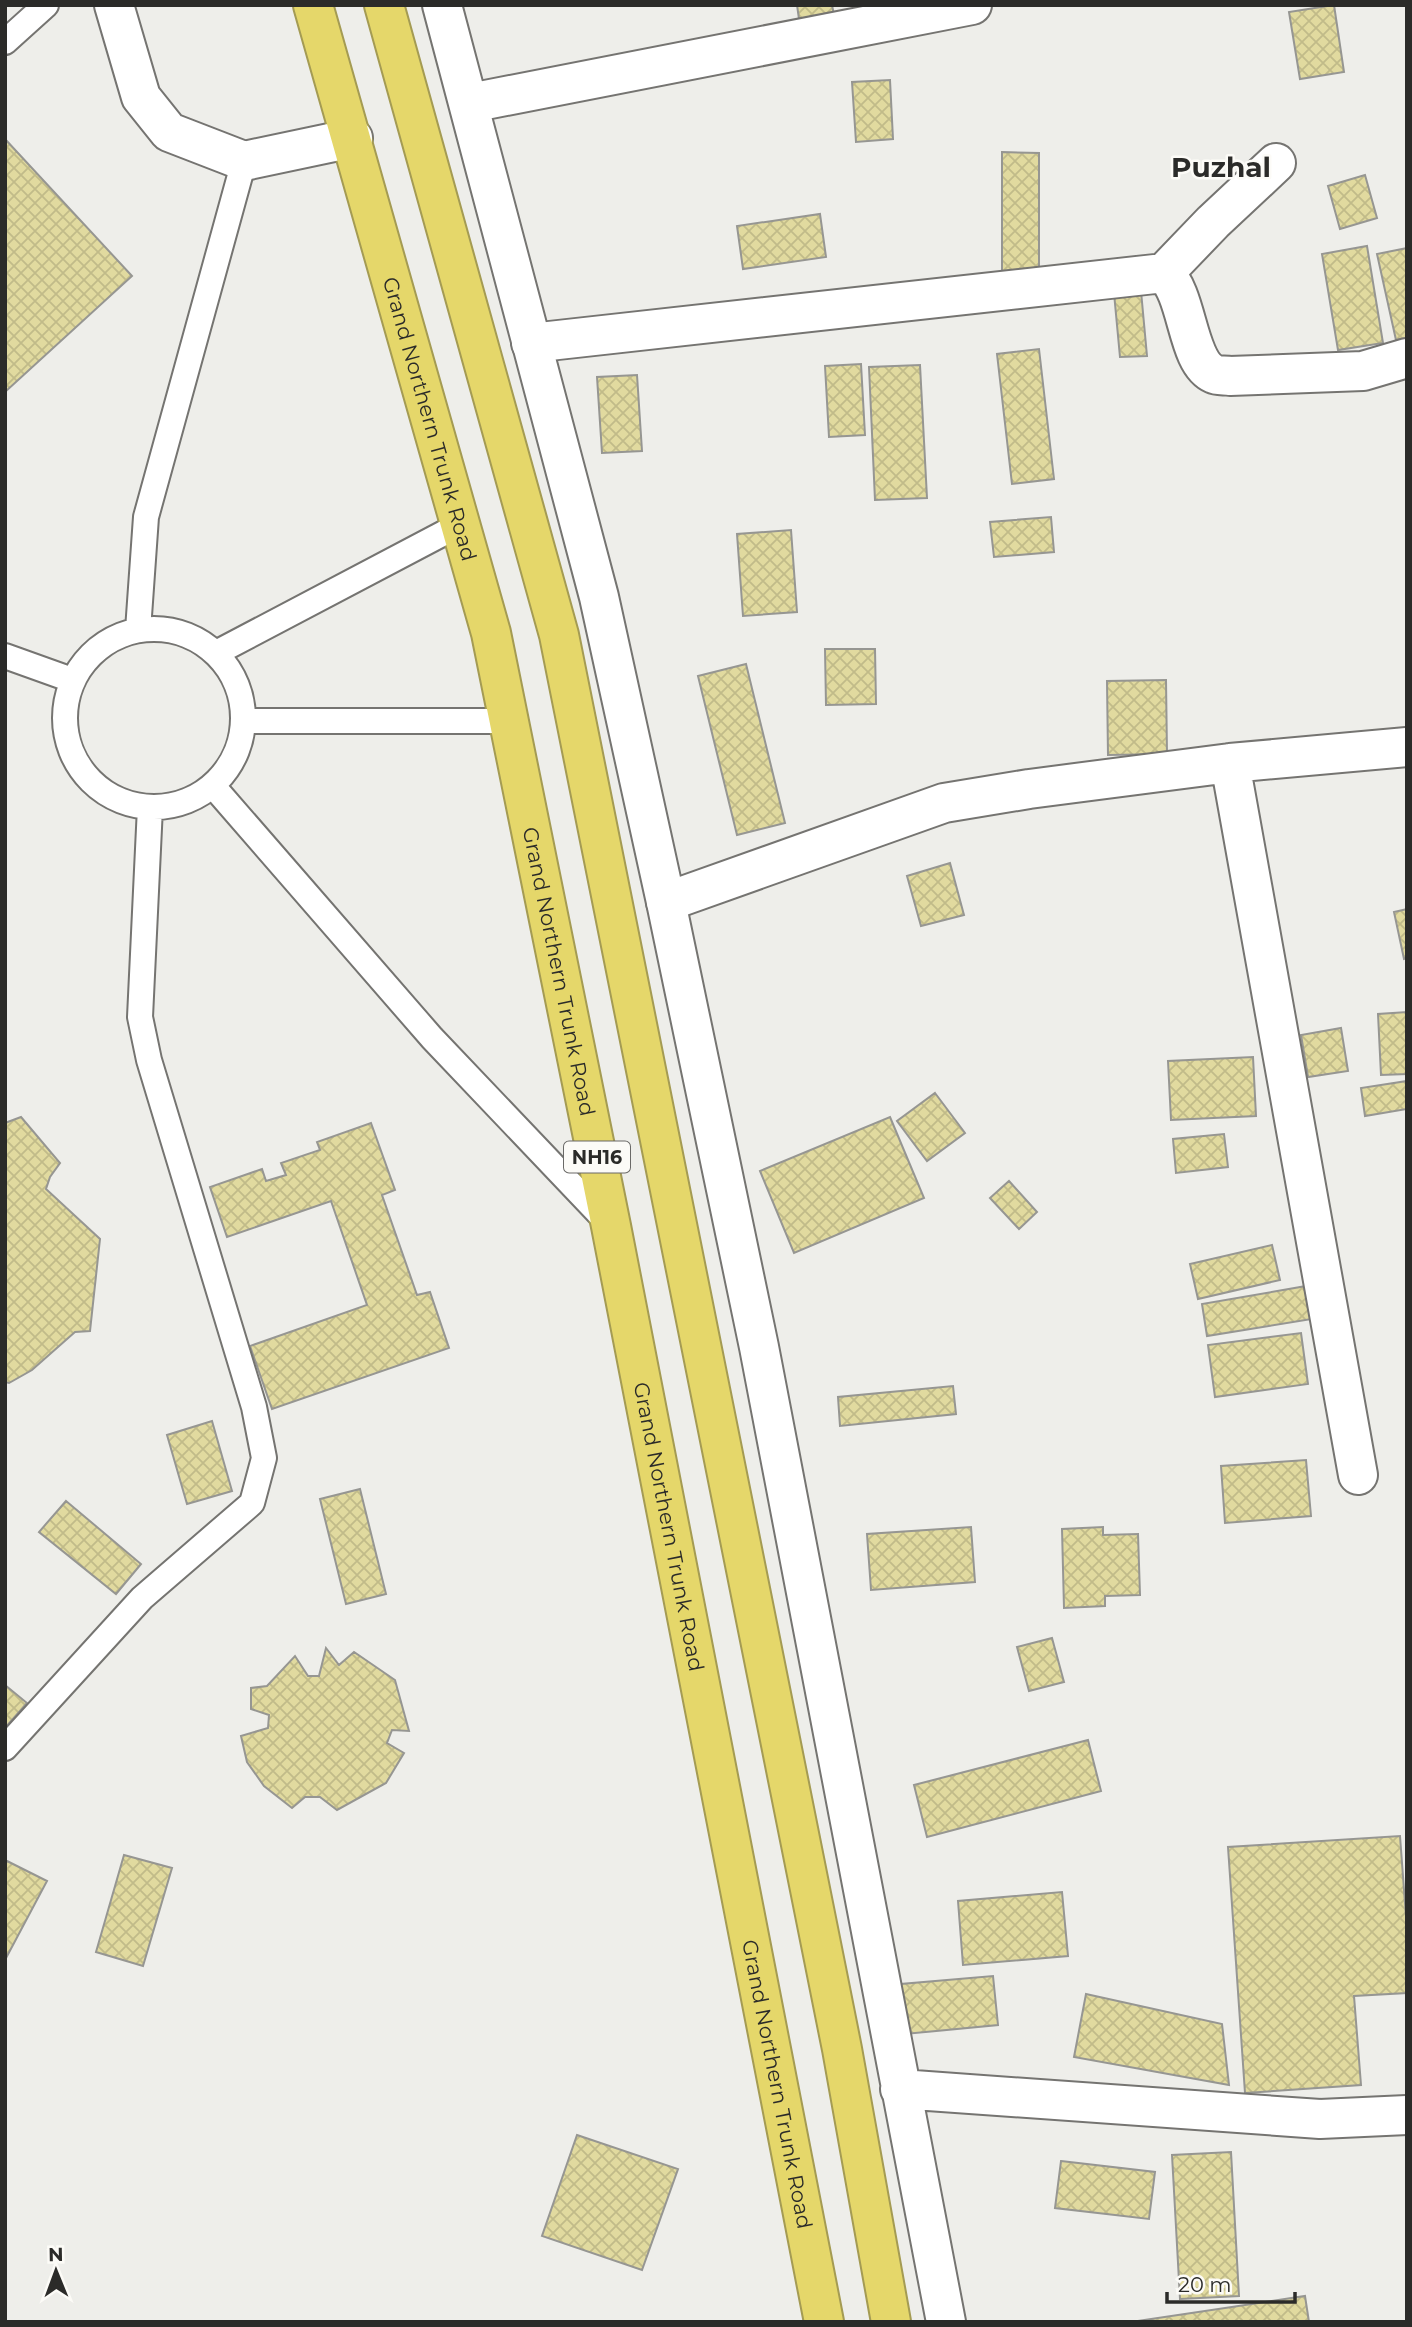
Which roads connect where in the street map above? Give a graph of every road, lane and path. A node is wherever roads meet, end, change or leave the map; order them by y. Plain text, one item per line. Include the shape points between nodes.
1 (46, 5) edge
2 (114, 5) edge
3 (313, 5) edge
4 (384, 5) edge
5 (442, 5) edge
6 (972, 5) edge
7 (5, 42) edge
8 (470, 103) junction
9 (353, 138) junction
10 (244, 161) junction
11 (1276, 163) dead end
12 (1164, 273) junction
13 (531, 343) junction
14 (1407, 358) edge
15 (461, 524) junction
16 (138, 630) junction
17 (216, 653) junction
18 (5, 656) edge
19 (72, 680) junction
20 (244, 721) junction
21 (510, 721) junction
22 (1407, 747) edge
23 (1230, 763) junction
24 (213, 786) junction
25 (150, 807) junction
26 (666, 902) junction
27 (611, 1226) junction
28 (1358, 1475) dead end
29 (5, 1748) edge
30 (901, 2089) junction
31 (1407, 2115) edge
32 (824, 2322) edge
33 (891, 2322) edge
34 (946, 2322) edge

1 - 7 lane
2 - 10 street via 141,97 169,132
3 - 9 highway, Grand Northern Trunk Road / NH16
4 - 33 highway, NH16 via 559,635 842,2049
5 - 8 street
6 - 8 street
8 - 13 street
9 - 10 street
9 - 15 highway, Grand Northern Trunk Road / NH16
10 - 16 lane via 146,517
11 - 12 street
12 - 13 street
12 - 14 street via 1182,303 1200,363 1214,374 1363,371
13 - 26 street via 599,597
15 - 17 lane
15 - 21 highway, Grand Northern Trunk Road / NH16
16 - 17 lane via 166,629 193,637
16 - 19 lane via 111,639 88,657
17 - 20 lane via 232,673
18 - 19 lane
19 - 25 lane via 64,708 66,737 77,764 96,786 121,802
20 - 21 lane
20 - 24 lane via 235,756
21 - 27 highway, Grand Northern Trunk Road / NH16
22 - 23 street
23 - 26 street via 944,803
23 - 28 street
24 - 25 lane via 173,806
24 - 27 lane via 432,1038
25 - 29 lane via 140,1017 254,1407 264,1458 252,1503 142,1598
26 - 30 street via 759,1347
27 - 32 highway, Grand Northern Trunk Road / NH16
30 - 31 street via 1320,2119
30 - 34 street

